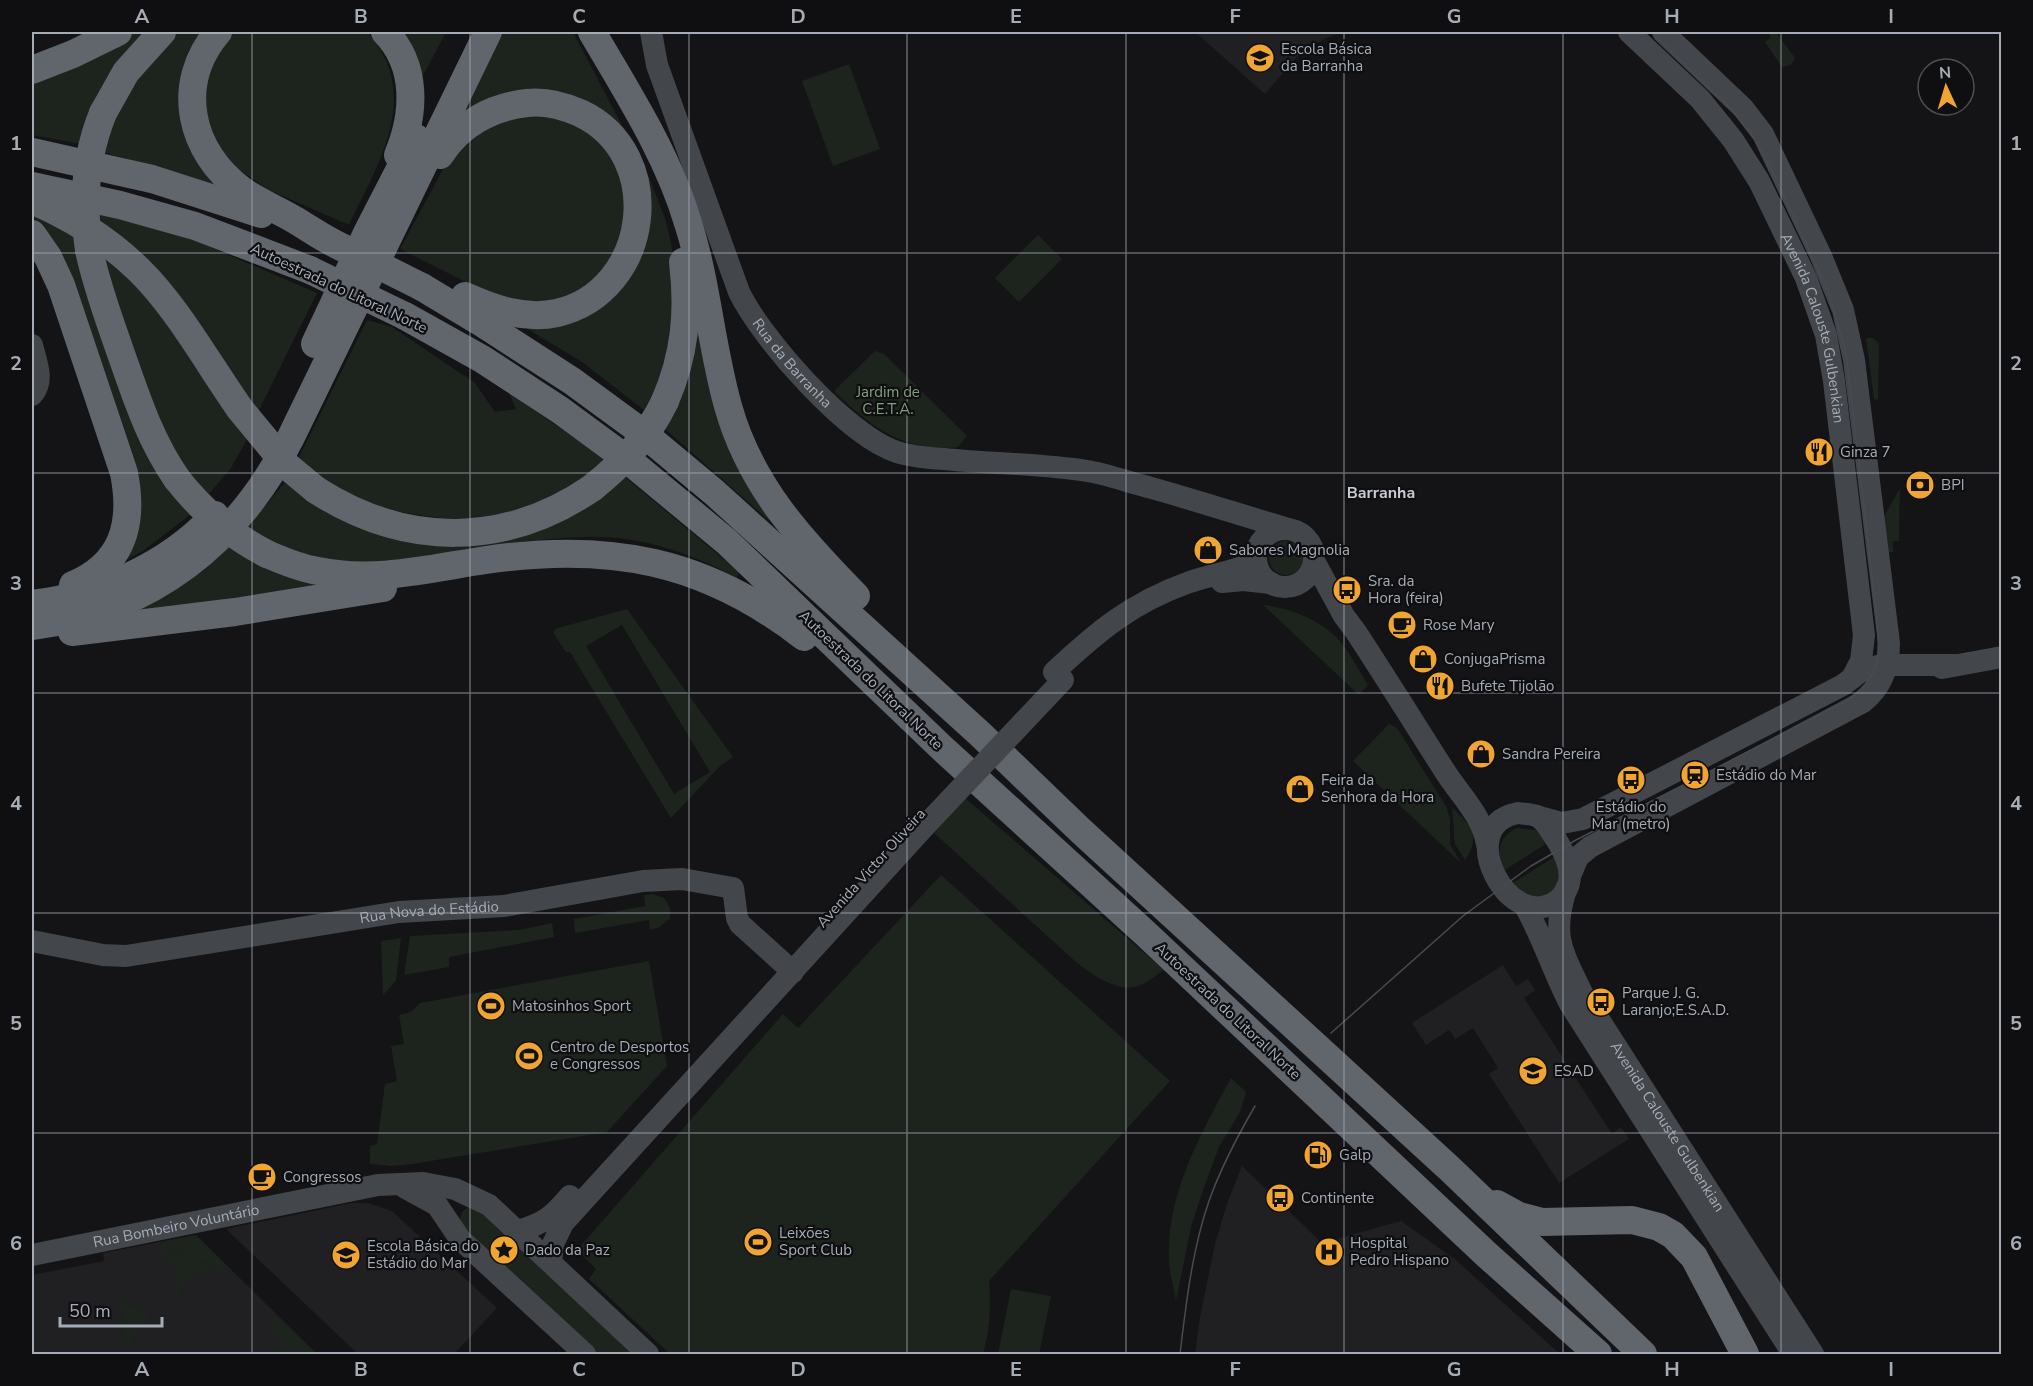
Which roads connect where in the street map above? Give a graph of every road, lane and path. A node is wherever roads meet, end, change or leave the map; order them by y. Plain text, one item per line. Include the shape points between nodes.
1 (118, 32) edge
2 (162, 32) edge
3 (218, 32) edge
4 (385, 32) edge
5 (467, 32) edge
6 (488, 32) edge
7 (586, 32) edge
8 (592, 32) edge
9 (651, 32) edge
10 (1629, 32) edge
11 (1663, 32) edge
12 (32, 70) edge
13 (32, 152) edge
14 (32, 186) edge
15 (32, 200) edge
16 (32, 234) edge
17 (342, 241) junction
18 (368, 279) junction
19 (418, 280) junction
20 (1843, 310) junction
21 (1819, 314) junction
22 (32, 345) edge
23 (32, 395) edge
24 (1226, 509) junction
25 (1288, 529) junction
26 (1258, 549) junction
27 (574, 554) junction
28 (1314, 561) junction
29 (1278, 585) junction
30 (32, 594) edge
31 (32, 604) edge
32 (1344, 616) junction
33 (32, 626) edge
34 (1888, 633) junction
35 (32, 636) edge
36 (2001, 657) edge
37 (1887, 665) junction
38 (1955, 665) junction
39 (1058, 676) junction
40 (1852, 678) junction
41 (1876, 691) junction
42 (980, 734) junction
43 (943, 749) junction
44 (1464, 798) junction
45 (1512, 814) junction
46 (1536, 816) junction
47 (1487, 844) junction
48 (1568, 883) junction
49 (1525, 906) junction
50 (32, 941) edge
51 (788, 968) junction
52 (1450, 1169) junction
53 (398, 1184) junction
54 (476, 1199) junction
55 (451, 1226) junction
56 (518, 1231) junction
57 (32, 1255) edge
58 (551, 1262) junction
59 (1712, 1291) junction
60 (579, 1352) edge
61 (648, 1354) edge
62 (1598, 1354) edge
63 (1643, 1354) edge
64 (1744, 1354) edge
65 (1755, 1354) edge
66 (1793, 1354) edge
67 (1813, 1354) edge

1 - 12 highway
2 - 27 highway, bridge via 126,72 103,113 92,146 85,218 96,281 141,409 177,479 230,534 267,554 319,572 411,572 516,556
3 - 17 highway via 202,56 193,86 192,106 205,150 215,165 243,190
4 - 17 highway via 406,66 411,110 403,142 376,205
5 - 17 highway
6 - 18 highway
7 - 15 highway, bridge via 666,200 680,242 685,334 665,401 635,448 592,488 560,508 525,522 460,533 421,531 382,523 349,510 316,490 280,458 240,409 140,270 95,233
8 - 42 highway via 665,165 688,221 728,406 754,470 802,539 910,651
9 - 24 street, Rua da Barranha via 657,65 746,307 796,370 865,435 908,454 1087,471
10 - 21 street, Avenida Calouste Gulbenkian via 1700,99 1744,154 1806,278
11 - 20 street, Avenida Calouste Gulbenkian via 1743,108 1763,134
13 - 17 highway via 177,186
14 - 43 highway, Autoestrada do Litoral Norte, bridge via 195,226 310,270 405,316 516,381 627,460 727,542
16 - 30 highway via 55,270 69,307 124,473 128,504 119,546 101,569 73,585
17 - 19 highway, bridge
17 - 31 highway via 264,450 226,503 194,537 137,572 76,596
18 - 19 highway via 443,151 463,129 488,113 531,103 560,106 589,118 621,149 637,193 635,236 617,274 581,303 558,313 516,314
18 - 33 highway via 273,472 222,536 195,561 123,603
19 - 42 highway via 546,364 668,453
20 - 21 street via 1826,308
20 - 34 street, Avenida Calouste Gulbenkian via 1854,360
21 - 40 street, Avenida Calouste Gulbenkian via 1834,381 1864,636 1861,661
22 - 23 street via 39,379
24 - 25 street, Rua da Barranha
24 - 26 street, Rua da Barranha via 1249,529
25 - 26 street via 1273,532
25 - 28 street via 1306,538
26 - 29 street via 1260,572
26 - 39 street, Avenida Victor Oliveira via 1254,560 1245,566 1186,583 1135,606 1102,628
27 - 35 highway via 235,612
27 - 43 highway via 607,555 664,565 716,582 747,598 788,625
28 - 29 street via 1305,578 1293,586
28 - 32 street
29 - 32 street, Avenida Victor Oliveira via 1315,595
29 - 39 street, Avenida Victor Oliveira via 1229,581 1192,590 1138,616
32 - 44 street
34 - 37 street, Avenida Calouste Gulbenkian
34 - 38 street via 1895,647 1906,655
36 - 38 street
37 - 38 street
37 - 40 street via 1869,668
37 - 41 street, Avenida Calouste Gulbenkian
38 - 41 street via 1908,677
39 - 51 street, Avenida Victor Oliveira
40 - 46 street via 1583,819 1562,824
41 - 48 street, Avenida Calouste Gulbenkian via 1840,715 1590,846 1578,857
42 - 52 highway
43 - 62 highway, Autoestrada do Litoral Norte
44 - 45 street via 1489,812
44 - 47 street via 1480,820
45 - 46 street
45 - 47 street via 1495,825
46 - 48 street via 1548,826 1562,848 1568,863
47 - 49 street via 1499,880 1509,895
48 - 49 street via 1558,899 1545,906
48 - 67 street, Avenida Calouste Gulbenkian via 1558,918 1559,935 1582,993
49 - 66 street, Avenida Calouste Gulbenkian via 1541,934 1569,1004
50 - 51 street, Rua Nova do Estádio via 126,956 399,912 504,906 675,878 734,888 740,924
51 - 56 street, Avenida Victor Oliveira via 554,1214 540,1225
51 - 58 street, Avenida Victor Oliveira via 563,1223 553,1244
52 - 59 highway via 1495,1203 1530,1220 1632,1220 1659,1227 1685,1246
52 - 63 highway
53 - 54 street, Rua Bombeiro Voluntário via 423,1183 455,1189
53 - 55 street via 436,1204
53 - 57 street, Rua Bombeiro Voluntário
54 - 55 street via 457,1206 451,1215
54 - 56 street, Rua Bombeiro Voluntário via 489,1204
55 - 60 street
56 - 58 street, Rua Bombeiro Voluntário
58 - 61 street, Rua Bombeiro Voluntário
59 - 64 highway
59 - 65 highway

